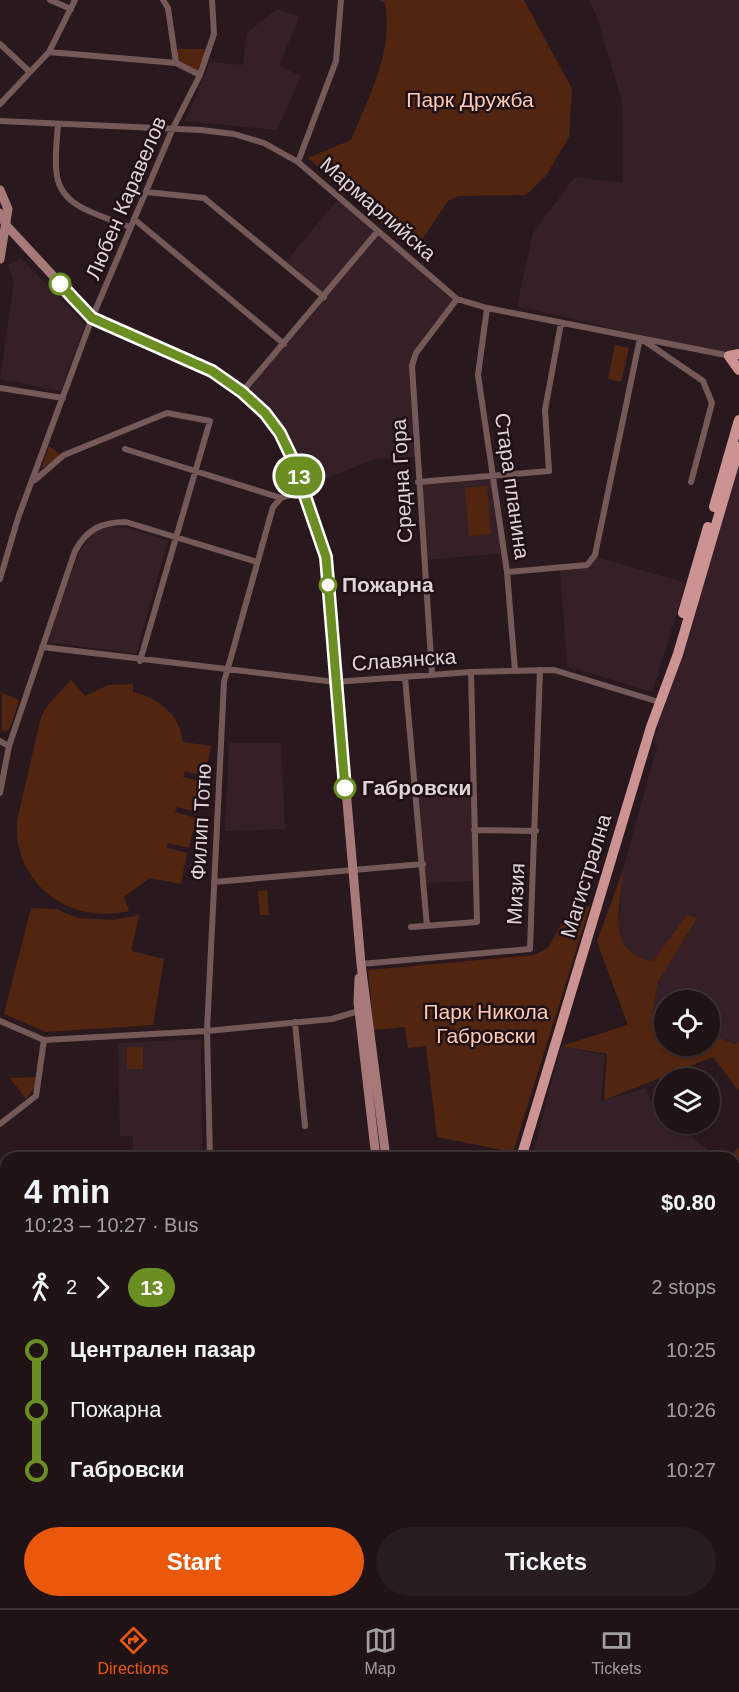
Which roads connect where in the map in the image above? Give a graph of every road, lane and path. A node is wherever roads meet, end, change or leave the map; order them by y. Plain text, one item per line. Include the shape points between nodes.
1 (50, 0) edge
2 (75, 0) edge
3 (163, 0) edge
4 (212, 0) edge
5 (341, 0) edge
6 (70, 9) junction
7 (0, 44) edge
8 (49, 52) junction
9 (176, 63) junction
10 (30, 72) junction
11 (200, 75) junction
12 (0, 104) edge
13 (0, 121) edge
14 (58, 124) junction
15 (173, 128) junction
16 (298, 162) junction
17 (0, 190) edge
18 (146, 192) junction
19 (0, 213) edge
20 (134, 219) junction
21 (6, 225) junction
22 (130, 227) junction
23 (378, 231) junction
24 (0, 259) edge
25 (324, 297) junction
26 (457, 299) junction
27 (487, 308) junction
28 (92, 318) junction
29 (561, 323) junction
30 (640, 338) junction
31 (284, 344) junction
32 (736, 356) edge
33 (739, 362) edge
34 (739, 370) edge
35 (1, 388) edge
36 (242, 392) junction
37 (63, 398) junction
38 (739, 420) edge
39 (739, 447) edge
40 (125, 449) dead end
41 (195, 471) junction
42 (495, 476) junction
43 (33, 482) junction
44 (418, 482) junction
45 (691, 482) dead end
46 (304, 490) junction
47 (281, 498) junction
48 (176, 536) junction
49 (257, 562) junction
50 (507, 572) junction
51 (0, 579) edge
52 (42, 647) junction
53 (140, 661) junction
54 (514, 670) junction
55 (540, 670) junction
56 (226, 671) junction
57 (471, 672) junction
58 (432, 674) junction
59 (405, 677) junction
60 (335, 682) junction
61 (664, 689) junction
62 (659, 702) junction
63 (0, 741) edge
64 (9, 746) junction
65 (0, 793) edge
66 (474, 830) junction
67 (536, 831) junction
68 (423, 864) junction
69 (352, 870) junction
70 (214, 882) junction
71 (427, 926) junction
72 (411, 927) dead end
73 (361, 964) junction
74 (359, 1011) junction
75 (0, 1022) edge
76 (295, 1022) junction
77 (207, 1031) junction
78 (44, 1040) junction
79 (547, 1074) junction
80 (0, 1124) edge
81 (306, 1126) dead end
82 (210, 1152) edge
83 (375, 1152) edge
84 (385, 1152) edge
85 (523, 1152) edge
86 (530, 1152) edge

1 - 6 street
2 - 6 street
3 - 9 street via 168,8
4 - 11 street, Любен Каравелов via 214,34
5 - 16 street via 336,61
6 - 8 street
7 - 10 street
8 - 9 street
8 - 10 street
9 - 11 street
10 - 12 street
11 - 15 street, Любен Каравелов
13 - 14 street, Мармарлийска
14 - 15 street, Мармарлийска
14 - 22 street via 57,177 64,192 75,205
15 - 16 street, Мармарлийска via 234,134 264,143
15 - 18 street, Любен Каравелов
16 - 23 street, Мармарлийска
17 - 21 street via 8,209
18 - 20 street, Любен Каравелов
18 - 25 street via 204,198
19 - 21 street
20 - 22 street, Любен Каравелов
20 - 31 street
21 - 24 street
21 - 28 street
22 - 28 street, Любен Каравелов
23 - 25 street
23 - 26 street, Мармарлийска
25 - 31 street
26 - 27 street, Мармарлийска
26 - 44 street, Средна Гора via 416,353 412,366
27 - 29 street, Мармарлийска
27 - 42 street, Стара планина via 478,363
28 - 36 street via 212,371
28 - 37 street, Любен Каравелов
29 - 30 street, Мармарлийска
29 - 42 street via 545,410 549,471
30 - 32 street, Мармарлийска
30 - 45 street via 703,381 712,403
30 - 50 street via 595,555 587,565
31 - 36 street
32 - 33 street, Мармарлийска
32 - 34 main road
35 - 37 street
36 - 46 street via 280,433
37 - 43 street, Любен Каравелов
38 - 61 main road, Магистрална
39 - 61 main road, Магистрална via 678,654
40 - 41 street
41 - 43 street via 210,421 167,413 64,455
41 - 47 street
41 - 48 street
42 - 44 street
42 - 50 street, Стара планина
43 - 51 street, Любен Каравелов
44 - 58 street, Средна Гора
46 - 47 street
46 - 60 street via 326,557
47 - 49 street, Филип Тотю via 273,507
48 - 49 street
48 - 52 street via 126,522 105,524 90,531 75,551
48 - 53 street
49 - 56 street, Филип Тотю
50 - 54 street, Стара планина
52 - 53 street, Славянска
52 - 64 street
53 - 56 street, Славянска
54 - 55 street, Славянска
54 - 57 street, Славянска
55 - 62 street, Славянска via 564,672
55 - 67 street, Мизия
56 - 60 street, Славянска
56 - 70 street, Филип Тотю
57 - 58 street, Славянска
57 - 66 street
58 - 59 street, Славянска
59 - 60 street, Славянска
59 - 68 street
60 - 69 street
61 - 62 main road, Магистрална
62 - 79 main road, Магистрална
63 - 64 street
64 - 65 street
66 - 67 street
66 - 71 street via 477,922
67 - 73 street, Мизия via 530,949
68 - 69 street
68 - 71 street
69 - 70 street
69 - 73 street
70 - 77 street, Филип Тотю
71 - 72 street
73 - 74 street
73 - 84 street
74 - 76 street via 332,1019
74 - 83 street
75 - 78 street
76 - 77 street
76 - 81 street
77 - 78 street
77 - 82 street, Филип Тотю
78 - 80 street via 36,1096
79 - 85 main road, Магистрална
79 - 86 main road, Магистрална

